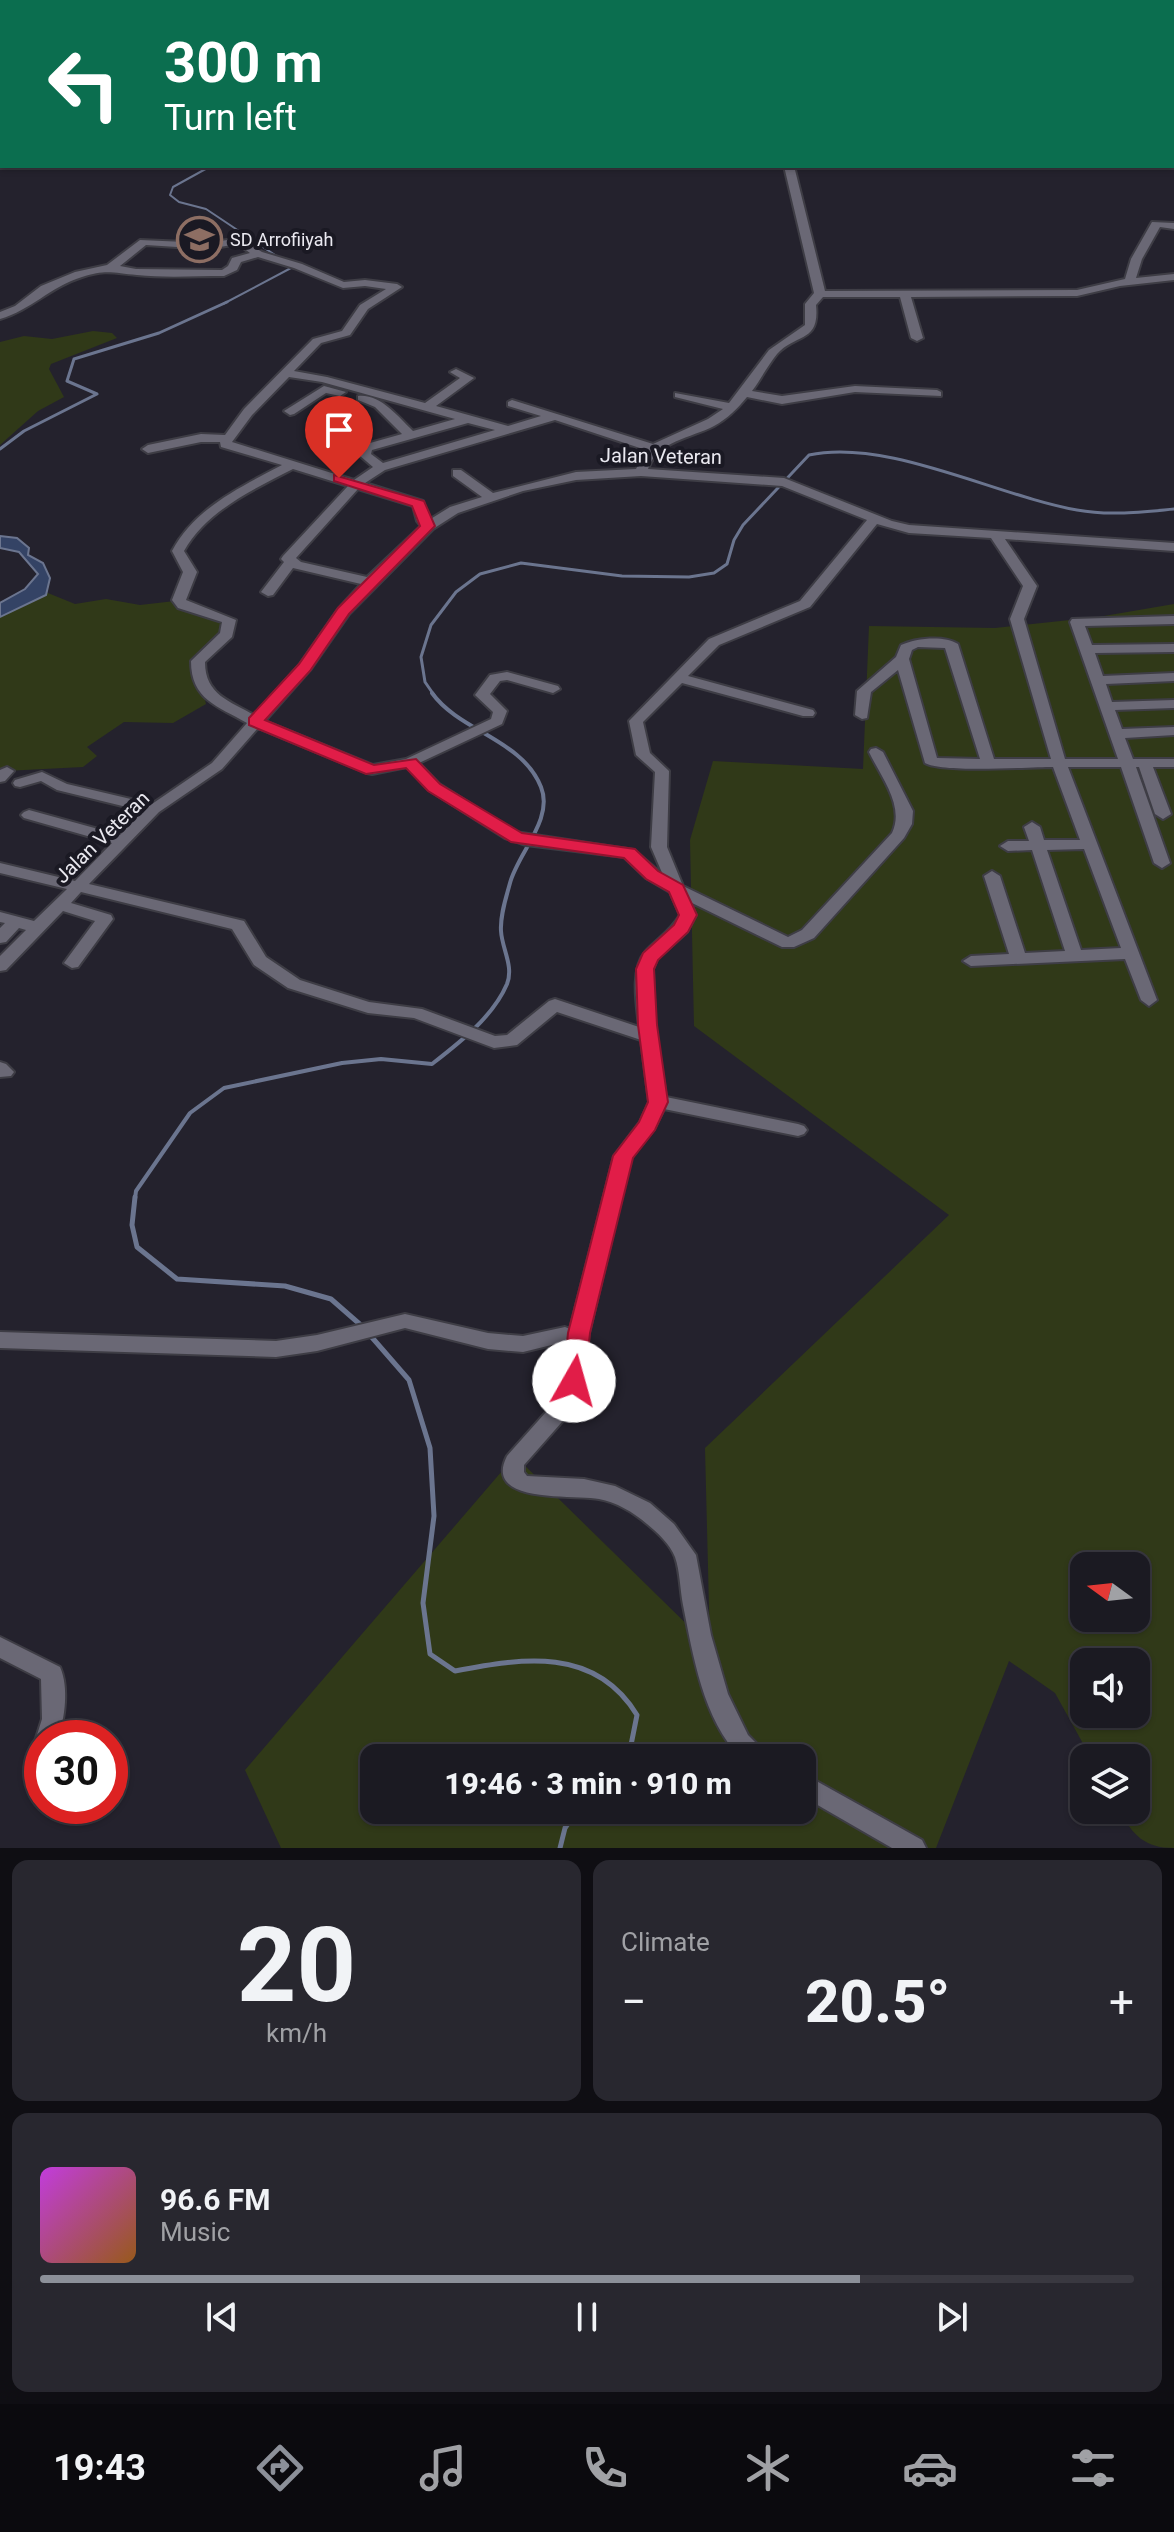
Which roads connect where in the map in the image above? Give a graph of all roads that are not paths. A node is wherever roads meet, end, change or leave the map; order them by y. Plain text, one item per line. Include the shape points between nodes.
1 (789, 168) edge
2 (1174, 226) edge
3 (258, 254) junction
4 (111, 267) junction
5 (1174, 277) edge
6 (1130, 282) junction
7 (904, 293) junction
8 (820, 294) junction
9 (0, 316) edge
10 (917, 338) dead end
11 (456, 372) dead end
12 (287, 373) junction
13 (745, 393) junction
14 (937, 394) dead end
15 (679, 395) dead end
16 (512, 404) dead end
17 (427, 407) junction
18 (732, 407) junction
19 (290, 411) dead end
20 (555, 416) junction
21 (473, 418) junction
22 (505, 429) junction
23 (410, 435) junction
24 (226, 439) junction
25 (652, 448) junction
26 (148, 449) dead end
27 (292, 465) junction
28 (381, 467) junction
29 (641, 472) junction
30 (457, 473) dead end
31 (357, 483) junction
32 (490, 497) junction
33 (874, 519) junction
34 (428, 526) junction
35 (996, 536) junction
36 (1174, 547) edge
37 (290, 563) junction
38 (370, 582) junction
39 (268, 592) dead end
40 (1174, 620) edge
41 (1174, 648) edge
42 (1086, 649) junction
43 (902, 659) junction
44 (1174, 677) edge
45 (680, 678) junction
46 (1096, 680) junction
47 (553, 689) dead end
48 (1174, 704) edge
49 (1105, 706) junction
50 (808, 713) dead end
51 (862, 715) dead end
52 (255, 722) junction
53 (1174, 731) edge
54 (1115, 734) junction
55 (876, 752) dead end
56 (410, 762) junction
57 (1174, 763) edge
58 (989, 765) junction
59 (1145, 765) junction
60 (1060, 766) junction
61 (1125, 766) junction
62 (20, 783) dead end
63 (1165, 803) edge
64 (154, 809) junction
65 (29, 815) dead end
66 (1032, 827) dead end
67 (123, 841) junction
68 (1091, 844) junction
69 (1008, 846) dead end
70 (1038, 846) junction
71 (1162, 863) dead end
72 (0, 868) edge
73 (992, 876) dead end
74 (78, 888) junction
75 (677, 889) junction
76 (61, 905) junction
77 (8, 920) edge
78 (39, 928) junction
79 (0, 938) edge
80 (1132, 953) junction
81 (1075, 956) junction
82 (1018, 958) junction
83 (971, 961) dead end
84 (72, 963) dead end
85 (0, 966) edge
86 (1149, 1000) dead end
87 (649, 1037) junction
88 (658, 1102) junction
89 (798, 1130) dead end
90 (565, 1335) dead end
91 (0, 1340) edge
92 (0, 1647) edge
93 (53, 1720) edge
94 (739, 1744) edge
95 (816, 1792) edge
96 (914, 1848) edge

1 - 8 street
2 - 6 street via 1156,224 1132,266
3 - 4 street via 236,260 224,273
3 - 4 street via 240,241 208,246 144,242
3 - 12 street via 343,285 399,289 364,307 346,333 317,341
4 - 9 street via 45,288
5 - 6 street
6 - 7 street via 1077,293
7 - 8 street
7 - 10 street
8 - 13 street via 810,304 809,330 774,351
11 - 17 street via 468,378
12 - 17 street
12 - 24 street
13 - 14 street via 782,400 855,389
13 - 18 street
15 - 18 street
16 - 20 street
17 - 21 street
18 - 25 street via 703,427
19 - 23 street via 320,391 333,390 379,405
20 - 22 street
20 - 25 street
21 - 22 street
21 - 23 street
22 - 28 street
23 - 28 street via 364,450
24 - 26 street via 201,438
24 - 27 street via 229,448
25 - 29 street
27 - 31 street
27 - 52 street via 198,524 182,538 178,551 190,572 179,600 229,620 227,634 198,661 200,683 211,698
28 - 31 street
29 - 32 street, Jalan Veteran via 576,476
29 - 33 street, Jalan Veteran via 784,482
30 - 32 street
31 - 34 street via 419,504
31 - 37 street via 291,554
32 - 34 street, Jalan Veteran
33 - 35 street, Jalan Veteran via 909,529
33 - 45 street via 805,604 714,642
34 - 38 street, Jalan Veteran
35 - 36 street, Jalan Veteran
35 - 60 street via 1030,586 1016,615
37 - 38 street
37 - 39 street
38 - 52 street, Jalan Veteran
40 - 42 street via 1077,622
41 - 42 street
42 - 46 street
43 - 51 street via 864,691
43 - 58 street via 930,760 941,765
43 - 58 street via 906,648 916,643 954,646
44 - 46 street
45 - 50 street
45 - 75 street via 636,721 643,755 662,771 659,847
46 - 49 street
47 - 56 street via 507,676 495,678 482,695 500,711 497,721
48 - 49 street
49 - 54 street
52 - 56 street via 372,770
52 - 64 street, Jalan Veteran via 211,772
53 - 54 street
54 - 61 street
55 - 75 street via 905,811 904,824 798,941 781,941
56 - 75 street via 434,787 510,835 629,853
57 - 59 street
58 - 60 street
59 - 61 street
59 - 63 street
60 - 61 street
60 - 68 street
61 - 71 street
62 - 64 street via 42,776 62,787
64 - 67 street, Jalan Veteran
65 - 67 street
66 - 70 street
67 - 74 street, Jalan Veteran
68 - 70 street
68 - 80 street
69 - 70 street
70 - 81 street
72 - 74 street
73 - 82 street
74 - 76 street, Jalan Veteran
74 - 87 street via 238,925 252,953 294,984 368,1007 416,1013 494,1042 511,1041 555,1005
75 - 87 street via 688,919 650,957 645,969
76 - 78 street, Jalan Veteran
76 - 84 street via 105,919
77 - 78 street
77 - 79 street
78 - 85 street, Jalan Veteran
80 - 81 street
80 - 86 street
81 - 82 street
82 - 83 street
87 - 88 street
88 - 89 street
88 - 94 street via 648,1125 623,1156 579,1333 574,1381 562,1408 514,1462 514,1475 534,1487 608,1492 656,1518 685,1555 721,1711
90 - 91 street via 523,1344 488,1341 405,1321 276,1349
92 - 93 street via 52,1674
95 - 96 street

